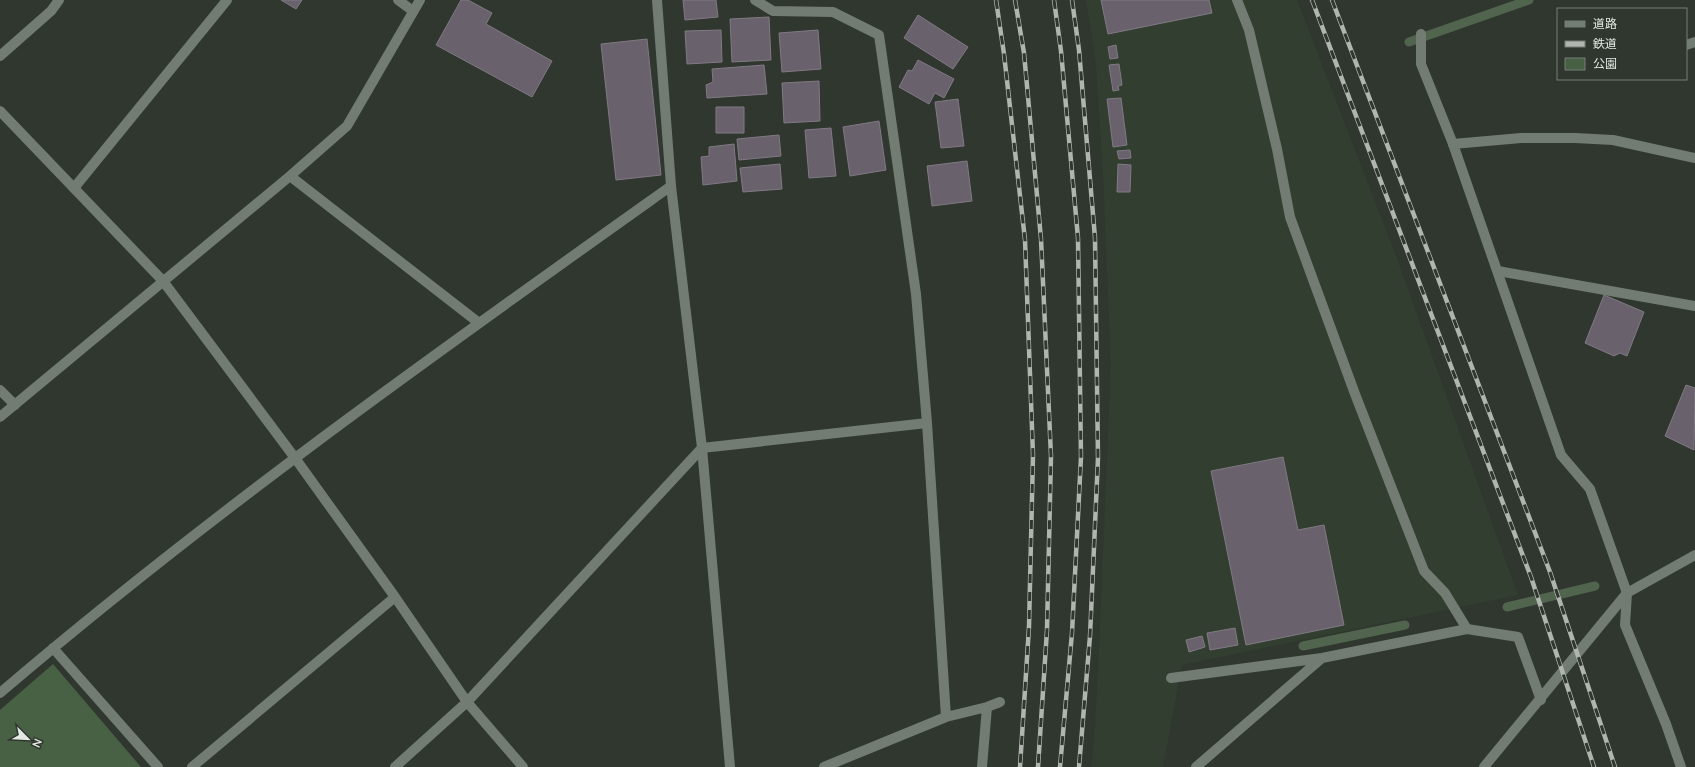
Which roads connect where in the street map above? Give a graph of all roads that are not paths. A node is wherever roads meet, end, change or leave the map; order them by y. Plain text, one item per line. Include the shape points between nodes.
1 (59, 0) edge
2 (227, 0) edge
3 (398, 0) edge
4 (420, 0) edge
5 (657, 0) edge
6 (755, 0) edge
7 (1237, 0) edge
8 (413, 11) junction
9 (1421, 34) dead end
10 (0, 56) edge
11 (0, 111) edge
12 (1453, 144) junction
13 (1694, 158) edge
14 (290, 176) junction
15 (671, 186) junction
16 (74, 188) junction
17 (1498, 272) junction
18 (164, 281) junction
19 (1695, 306) edge
20 (478, 323) junction
21 (0, 390) edge
22 (15, 405) junction
23 (0, 417) edge
24 (927, 423) junction
25 (702, 448) junction
26 (295, 458) junction
27 (1695, 555) edge
28 (1627, 593) junction
29 (395, 597) junction
30 (1466, 629) junction
31 (53, 648) junction
32 (1322, 658) junction
33 (1171, 678) dead end
34 (0, 694) edge
35 (1541, 700) junction
36 (466, 702) junction
37 (1000, 702) dead end
38 (987, 707) junction
39 (946, 717) junction
40 (158, 767) edge
41 (192, 767) edge
42 (395, 767) edge
43 (523, 767) edge
44 (730, 767) edge
45 (824, 767) edge
46 (982, 767) edge
47 (1196, 767) edge
48 (1484, 767) edge
49 (1681, 767) edge

1 - 10 street via 51,11
2 - 16 street
3 - 8 street
4 - 8 street
5 - 15 street
6 - 24 street via 773,11 833,12 879,35 916,294
7 - 30 street via 1249,30 1290,217 1424,571 1445,593
8 - 14 street via 347,126
9 - 12 street via 1421,64
11 - 16 street
12 - 13 street via 1522,138 1613,140
12 - 17 street
14 - 18 street
14 - 20 street
15 - 20 street
15 - 25 street
16 - 18 street
17 - 19 street
17 - 28 street via 1561,455 1590,488
18 - 22 street
18 - 26 street
20 - 26 street
21 - 22 street
22 - 23 street
24 - 25 street
24 - 39 street
25 - 36 street
25 - 44 street
26 - 29 street
26 - 31 street
27 - 28 street
28 - 35 street
28 - 49 street via 1625,625
29 - 36 street
29 - 41 street
30 - 32 street
30 - 35 street via 1518,636
31 - 34 street
31 - 40 street
32 - 33 street
32 - 47 street
35 - 48 street
36 - 42 street
36 - 43 street
37 - 38 street
38 - 39 street
38 - 46 street
39 - 45 street

